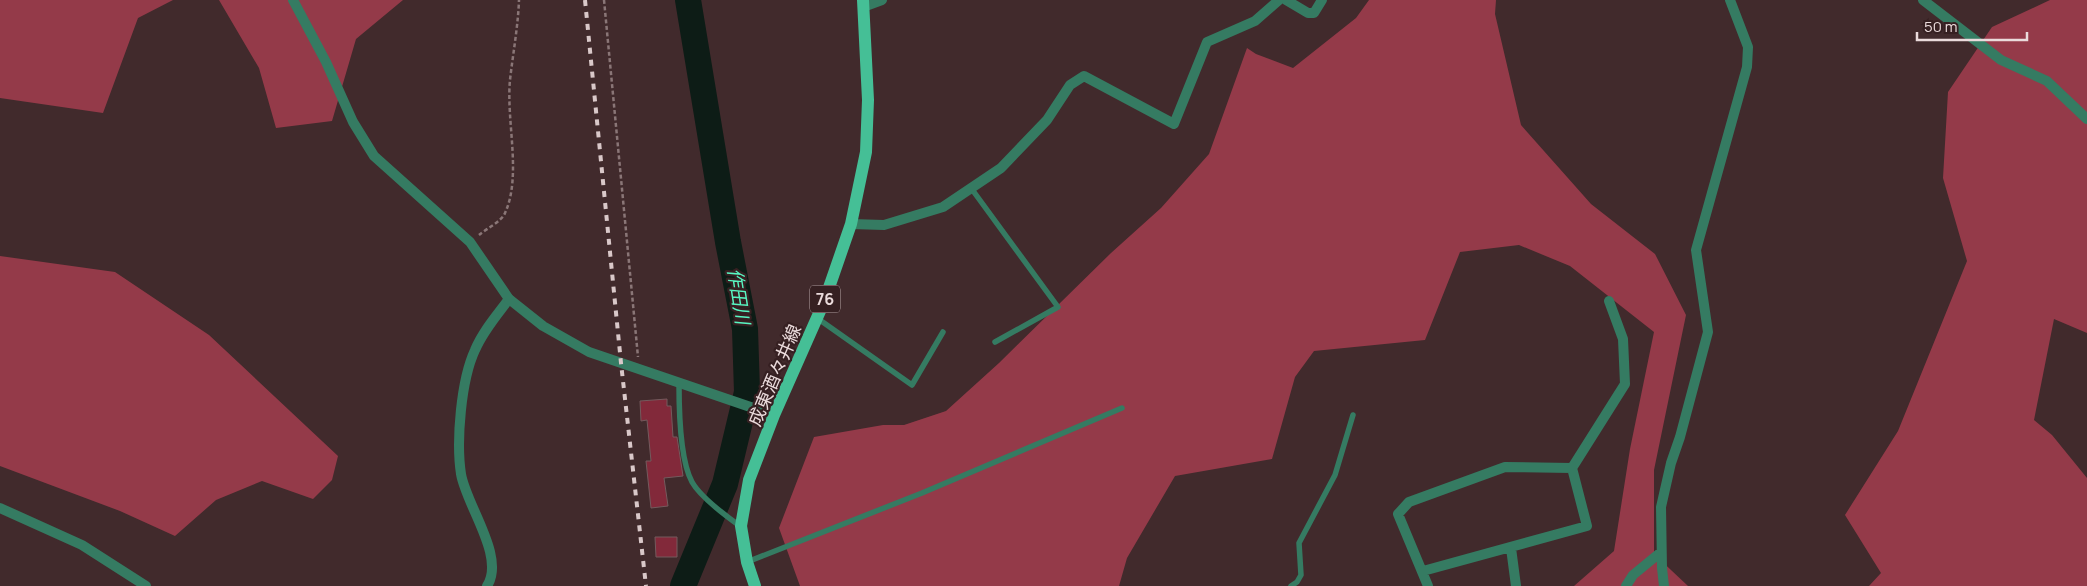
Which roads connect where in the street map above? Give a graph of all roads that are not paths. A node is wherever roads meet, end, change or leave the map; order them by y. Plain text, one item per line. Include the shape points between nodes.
1 (293, 0) edge
2 (882, 0) edge
3 (1280, 0) edge
4 (1286, 0) edge
5 (1322, 0) edge
6 (1730, 0) edge
7 (1923, 0) edge
8 (863, 4) edge
9 (2087, 119) edge
10 (971, 188) junction
11 (851, 224) junction
12 (509, 299) junction
13 (1609, 301) dead end
14 (817, 318) junction
15 (943, 332) dead end
16 (995, 342) dead end
17 (679, 384) junction
18 (1122, 408) dead end
19 (774, 415) junction
20 (1353, 415) dead end
21 (1572, 468) junction
22 (0, 508) edge
23 (741, 526) junction
24 (1511, 548) junction
25 (1661, 552) junction
26 (747, 562) junction
27 (1423, 571) junction
28 (146, 586) edge
29 (487, 586) edge
30 (755, 586) edge
31 (1291, 586) edge
32 (1428, 586) edge
33 (1516, 586) edge
34 (1626, 586) edge
35 (1664, 586) edge

1 - 12 street via 353,122 374,156 470,242
2 - 8 street
3 - 10 street via 1255,22 1207,42 1174,124 1084,76 1070,85 1047,120 1001,168
4 - 5 street via 1308,13 1314,13
6 - 25 street via 1748,47 1747,67 1696,250 1708,332 1661,507
7 - 9 street via 2001,60 2047,81
8 - 11 main road, 成東酒々井線 / 76 via 868,100 866,152
10 - 11 street via 943,208 884,225
10 - 16 lane via 1058,307
11 - 14 main road, 成東酒々井線 / 76
12 - 17 street via 543,326 589,352
12 - 29 street via 475,350 458,440 461,476 492,559 492,579
13 - 21 street via 1622,339 1625,384
14 - 15 lane via 912,385
14 - 19 main road, 成東酒々井線 / 76
17 - 19 street via 712,392
17 - 23 lane via 680,424 687,470 693,484
18 - 26 lane
19 - 23 main road, 成東酒々井線 / 76 via 749,480
20 - 31 lane via 1335,475 1299,543 1301,576
21 - 24 street via 1587,526
21 - 27 street via 1505,467 1409,502 1398,514
22 - 28 street via 82,545
23 - 26 main road, 成東酒々井線 / 76
24 - 27 street
24 - 33 street
25 - 34 street via 1633,575
25 - 35 street
26 - 30 main road, 成東酒々井線 / 76
27 - 32 street

